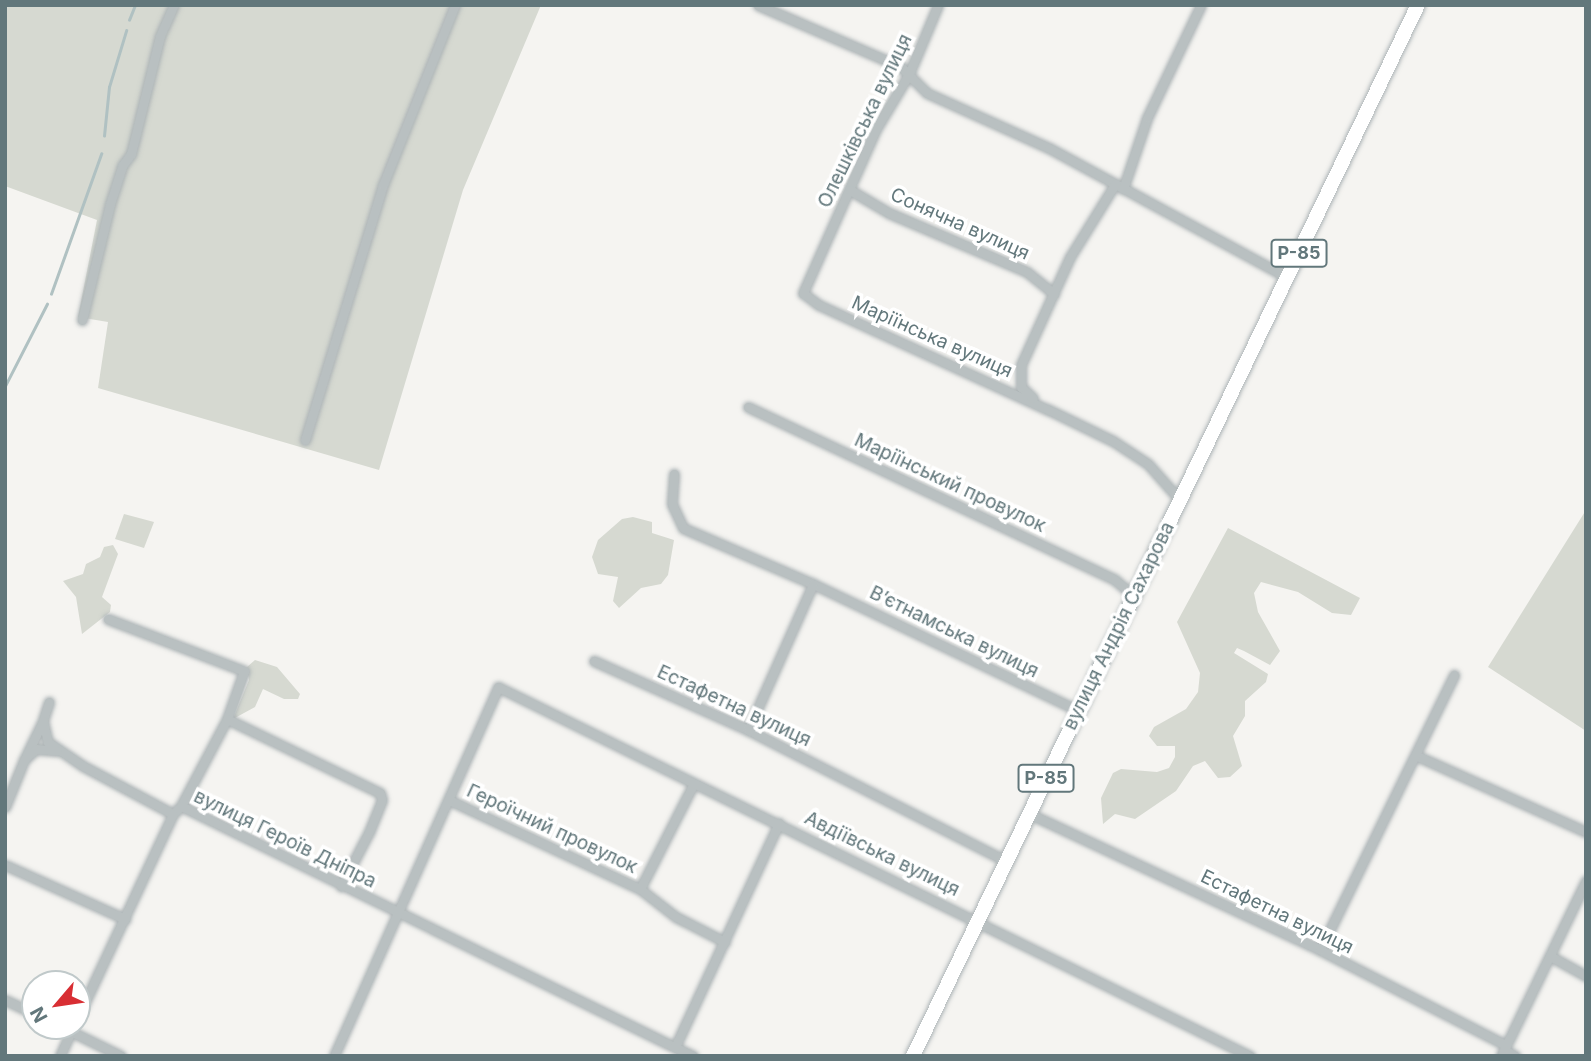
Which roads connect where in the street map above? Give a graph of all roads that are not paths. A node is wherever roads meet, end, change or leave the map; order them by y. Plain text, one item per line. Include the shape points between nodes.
1 (174, 5) edge
2 (455, 5) edge
3 (758, 5) edge
4 (938, 5) edge
5 (1201, 5) edge
6 (1418, 5) edge
7 (909, 74) junction
8 (1119, 186) junction
9 (850, 190) junction
10 (1287, 277) junction
11 (804, 290) joint
12 (1054, 294) junction
13 (82, 320) dead end
14 (748, 407) dead end
15 (1050, 411) junction
16 (305, 440) dead end
17 (674, 474) dead end
18 (1180, 500) junction
19 (813, 584) junction
20 (1134, 596) junction
21 (108, 619) dead end
22 (594, 661) dead end
23 (1454, 675) dead end
24 (49, 702) dead end
25 (1079, 711) junction
26 (227, 719) junction
27 (43, 721) junction
28 (748, 730) junction
29 (59, 752) junction
30 (1417, 756) junction
31 (24, 760) junction
32 (693, 785) junction
33 (449, 800) junction
34 (181, 806) junction
35 (5, 807) edge
36 (173, 814) junction
37 (1030, 814) junction
38 (779, 822) junction
39 (1586, 832) edge
40 (1008, 862) junction
41 (5, 864) edge
42 (1586, 881) edge
43 (341, 886) junction
44 (640, 890) junction
45 (400, 914) junction
46 (125, 919) junction
47 (978, 921) junction
48 (725, 942) junction
49 (1320, 950) junction
50 (1550, 956) junction
51 (1586, 975) edge
52 (91, 990) edge
53 (5, 1000) edge
54 (21, 1007) edge
55 (91, 1039) edge
56 (68, 1040) edge
57 (675, 1047) junction
58 (1504, 1050) edge
59 (1236, 1052) edge
60 (60, 1056) edge
61 (121, 1056) edge
62 (334, 1056) edge
63 (693, 1056) edge
64 (913, 1056) edge
65 (1250, 1056) edge
66 (1515, 1056) edge

1 - 13 street via 160,36 131,154 110,204
2 - 16 street via 383,185
3 - 7 street
4 - 7 street, Олешківська вулиця
5 - 8 street
6 - 10 main road, Р-85
7 - 8 street via 927,93 1049,148
7 - 9 street, Олешківська вулиця via 876,130
8 - 10 street
8 - 12 street
9 - 11 street, Олешківська вулиця
9 - 12 street, Сонячна вулиця via 889,213 1027,272
10 - 18 main road, Р-85
11 - 15 street, Маріїнська вулиця via 819,305
12 - 15 street via 1018,380
14 - 20 street, Маріїнський провулок via 1115,580
15 - 18 street, Маріїнська вулиця via 1123,447 1147,464
17 - 19 street, Вʼєтнамська вулиця via 672,504 683,528
18 - 20 main road, вулиця Андрія Сахарова / Р-85
19 - 25 street, Вʼєтнамська вулиця
19 - 28 street
20 - 25 main road, вулиця Андрія Сахарова / Р-85
21 - 26 street via 244,671
22 - 28 street, Естафетна вулиця
23 - 30 street
24 - 27 street
25 - 37 main road, вулиця Андрія Сахарова / Р-85
26 - 34 street
26 - 43 street via 302,752 382,796
27 - 29 street via 48,742
27 - 31 street
28 - 40 street, Естафетна вулиця
29 - 31 street via 36,749
29 - 36 street, вулиця Героїв Дніпра
30 - 39 street
30 - 49 street
31 - 35 street
32 - 33 street, Авдіївська вулиця via 498,687
32 - 38 street, Авдіївська вулиця
32 - 44 street
33 - 44 street, Героїчний провулок
33 - 45 street
34 - 36 street, вулиця Героїв Дніпра
34 - 43 street, вулиця Героїв Дніпра
36 - 46 street
37 - 40 main road, вулиця Андрія Сахарова / Р-85
37 - 49 street, Естафетна вулиця
38 - 47 street, Авдіївська вулиця
38 - 48 street
40 - 47 main road, вулиця Андрія Сахарова / Р-85
41 - 46 street
42 - 50 street
43 - 45 street, вулиця Героїв Дніпра
44 - 48 street, Героїчний провулок via 676,917
45 - 57 street, вулиця Героїв Дніпра
45 - 62 street
46 - 52 street
47 - 59 street, Авдіївська вулиця
47 - 64 main road, вулиця Андрія Сахарова / Р-85
48 - 57 street
49 - 58 street, Естафетна вулиця
50 - 51 street
50 - 58 street
53 - 54 street
55 - 61 street
56 - 60 street
57 - 63 street, вулиця Героїв Дніпра
58 - 66 street, Естафетна вулиця
59 - 65 street, Авдіївська вулиця

